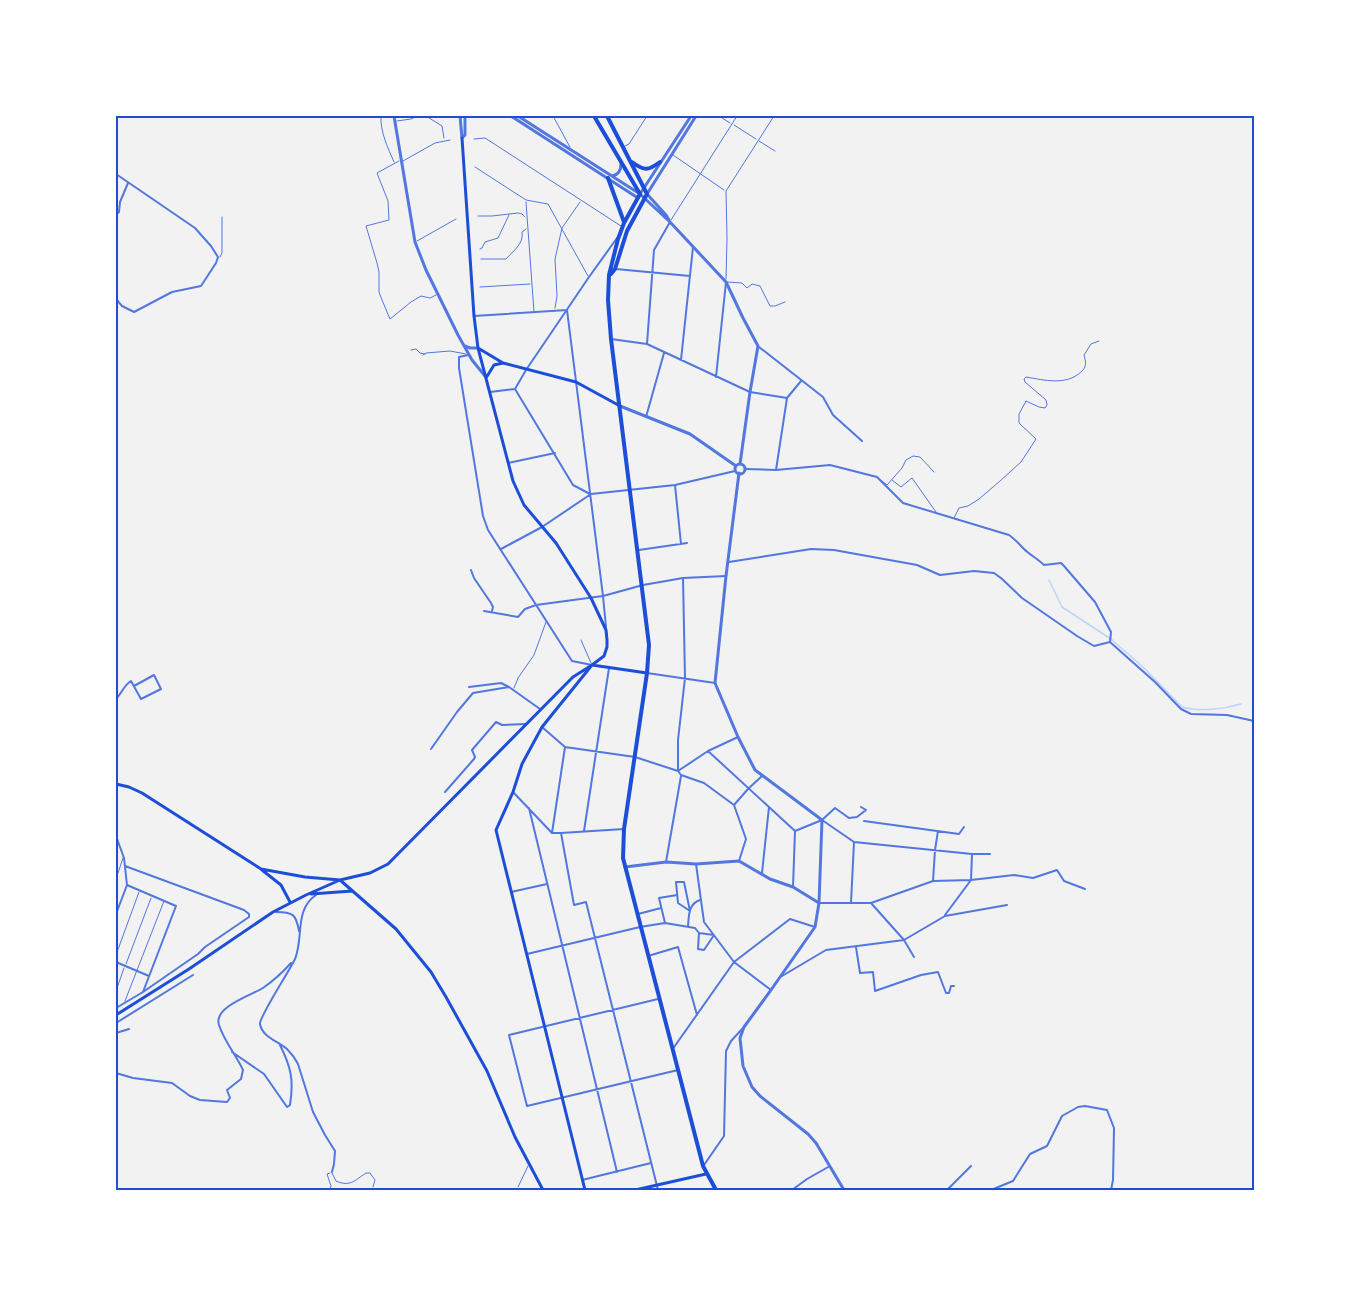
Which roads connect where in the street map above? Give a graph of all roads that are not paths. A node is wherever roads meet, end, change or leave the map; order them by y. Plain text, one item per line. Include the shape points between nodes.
1 (381, 116) edge
2 (394, 116) edge
3 (418, 116) edge
4 (426, 116) edge
5 (460, 116) edge
6 (465, 116) edge
7 (511, 116) edge
8 (518, 116) edge
9 (553, 116) edge
10 (594, 116) edge
11 (607, 116) edge
12 (647, 116) edge
13 (691, 116) edge
14 (696, 116) edge
15 (719, 116) edge
16 (737, 116) edge
17 (774, 116) edge
18 (395, 121) junction
19 (732, 123) junction
20 (462, 138) junction
21 (474, 139) dead end
22 (450, 140) dead end
23 (758, 140) junction
24 (444, 141) junction
25 (624, 147) junction
26 (570, 149) junction
27 (775, 151) dead end
28 (672, 153) junction
29 (630, 160) junction
30 (402, 161) junction
31 (621, 162) junction
32 (660, 162) junction
33 (394, 163) junction
34 (475, 167) dead end
35 (116, 174) edge
36 (700, 174) junction
37 (610, 177) junction
38 (128, 183) junction
39 (644, 189) junction
40 (726, 191) junction
41 (642, 197) junction
42 (526, 200) junction
43 (581, 200) junction
44 (509, 214) junction
45 (116, 215) edge
46 (478, 216) dead end
47 (222, 217) dead end
48 (456, 219) dead end
49 (527, 219) junction
50 (670, 222) junction
51 (624, 225) junction
52 (528, 228) junction
53 (562, 228) junction
54 (620, 235) junction
55 (416, 242) junction
56 (693, 247) junction
57 (480, 249) dead end
58 (218, 257) junction
59 (481, 259) dead end
60 (615, 269) junction
61 (652, 272) junction
62 (609, 275) junction
63 (690, 276) junction
64 (589, 277) junction
65 (726, 282) junction
66 (532, 284) junction
67 (480, 286) dead end
68 (438, 294) junction
69 (116, 299) edge
70 (785, 302) dead end
71 (567, 310) junction
72 (555, 311) junction
73 (534, 312) junction
74 (474, 316) junction
75 (611, 339) junction
76 (1099, 341) dead end
77 (647, 344) junction
78 (463, 345) junction
79 (758, 346) junction
80 (478, 348) junction
81 (411, 350) dead end
82 (664, 352) junction
83 (468, 354) junction
84 (681, 360) junction
85 (503, 363) junction
86 (526, 370) junction
87 (716, 377) junction
88 (486, 378) junction
89 (801, 381) junction
90 (576, 382) junction
91 (515, 389) junction
92 (490, 392) junction
93 (750, 392) junction
94 (787, 398) junction
95 (620, 405) junction
96 (646, 417) junction
97 (862, 441) dead end
98 (555, 453) junction
99 (508, 463) junction
100 (737, 468) junction
101 (744, 469) junction
102 (776, 470) junction
103 (934, 472) dead end
104 (878, 477) junction
105 (891, 480) junction
106 (675, 485) junction
107 (630, 490) junction
108 (591, 494) junction
109 (936, 512) dead end
110 (953, 518) junction
111 (542, 527) junction
112 (687, 543) dead end
113 (681, 544) junction
114 (500, 549) junction
115 (638, 550) junction
116 (729, 562) junction
117 (471, 570) dead end
118 (726, 576) junction
119 (683, 578) junction
120 (643, 585) junction
121 (603, 596) junction
122 (591, 598) junction
123 (536, 605) junction
124 (484, 611) dead end
125 (492, 612) junction
126 (546, 621) junction
127 (606, 630) junction
128 (581, 640) dead end
129 (1110, 642) junction
130 (592, 665) junction
131 (609, 668) junction
132 (647, 673) junction
133 (685, 678) junction
134 (715, 683) junction
135 (134, 686) junction
136 (469, 687) dead end
137 (509, 687) junction
138 (513, 690) junction
139 (116, 699) edge
140 (540, 709) junction
141 (1254, 721) edge
142 (525, 724) junction
143 (542, 727) junction
144 (738, 736) junction
145 (565, 747) junction
146 (431, 749) dead end
147 (596, 751) junction
148 (708, 751) junction
149 (635, 757) junction
150 (678, 771) junction
151 (681, 775) junction
152 (762, 776) junction
153 (116, 784) edge
154 (748, 789) junction
155 (445, 792) dead end
156 (513, 792) junction
157 (734, 805) junction
158 (769, 807) junction
159 (861, 807) dead end
160 (529, 808) junction
161 (822, 820) junction
162 (864, 821) dead end
163 (964, 827) dead end
164 (624, 829) junction
165 (584, 831) junction
166 (795, 831) junction
167 (938, 831) junction
168 (552, 832) junction
169 (561, 833) junction
170 (116, 839) edge
171 (854, 842) junction
172 (934, 850) junction
173 (972, 854) junction
174 (990, 854) dead end
175 (123, 858) junction
176 (666, 861) junction
177 (739, 861) junction
178 (696, 864) junction
179 (125, 866) junction
180 (626, 867) junction
181 (261, 869) junction
182 (762, 874) junction
183 (116, 879) edge
184 (340, 880) junction
185 (971, 880) junction
186 (933, 881) junction
187 (548, 884) junction
188 (127, 885) junction
189 (793, 887) junction
190 (1085, 889) dead end
191 (140, 890) junction
192 (352, 891) junction
193 (511, 892) junction
194 (318, 893) junction
195 (306, 895) junction
196 (677, 895) junction
197 (152, 896) junction
198 (700, 900) junction
199 (164, 901) junction
200 (290, 902) junction
201 (819, 903) junction
202 (851, 903) junction
203 (871, 903) junction
204 (1007, 905) dead end
205 (661, 908) junction
206 (690, 911) junction
207 (273, 912) junction
208 (116, 914) edge
209 (637, 914) junction
210 (945, 916) junction
211 (665, 923) junction
212 (688, 926) junction
213 (640, 927) junction
214 (815, 927) junction
215 (699, 933) junction
216 (300, 934) junction
217 (714, 935) junction
218 (596, 938) junction
219 (904, 940) junction
220 (563, 946) junction
221 (856, 946) junction
222 (527, 954) junction
223 (116, 955) edge
224 (648, 956) junction
225 (914, 957) dead end
226 (295, 958) junction
227 (116, 962) edge
228 (734, 962) junction
229 (125, 966) junction
230 (137, 971) junction
231 (193, 975) dead end
232 (149, 976) junction
233 (781, 976) junction
234 (954, 986) dead end
235 (771, 990) junction
236 (116, 992) edge
237 (143, 992) junction
238 (659, 999) junction
239 (125, 1003) junction
240 (116, 1008) edge
241 (613, 1010) junction
242 (116, 1015) edge
243 (697, 1015) junction
244 (580, 1018) junction
245 (116, 1023) edge
246 (544, 1027) junction
247 (744, 1027) junction
248 (129, 1029) dead end
249 (116, 1033) edge
250 (279, 1043) junction
251 (672, 1050) junction
252 (231, 1052) junction
253 (678, 1070) junction
254 (116, 1073) edge
255 (631, 1081) junction
256 (597, 1089) junction
257 (562, 1098) junction
258 (651, 1163) junction
259 (528, 1164) junction
260 (703, 1166) junction
261 (830, 1166) junction
262 (971, 1166) dead end
263 (332, 1172) junction
264 (617, 1172) junction
265 (706, 1174) junction
266 (582, 1180) junction
267 (657, 1186) junction
268 (373, 1187) dead end
269 (517, 1190) edge
270 (330, 1191) edge
271 (543, 1191) edge
272 (585, 1191) edge
273 (635, 1191) edge
274 (658, 1191) edge
275 (716, 1191) edge
276 (792, 1191) edge
277 (844, 1191) edge
278 (947, 1191) edge
279 (992, 1191) edge
280 (1111, 1191) edge

1 - 33 lane
2 - 18 street
3 - 18 lane
4 - 24 lane via 442,126
5 - 20 street
6 - 20 street
7 - 37 street
8 - 26 street
9 - 26 lane
10 - 31 main road
11 - 25 main road
12 - 25 lane
13 - 32 street
14 - 28 street
15 - 19 lane
16 - 19 lane
17 - 23 lane
18 - 30 street
19 - 23 lane
19 - 36 lane
20 - 74 main road
21 - 43 lane via 484,138
22 - 24 lane
23 - 27 lane
23 - 40 lane
24 - 30 lane
25 - 29 main road
26 - 37 street
28 - 36 lane
28 - 41 street
29 - 32 main road via 645,169
29 - 39 main road
30 - 33 lane
30 - 55 street
31 - 37 street via 618,173
31 - 41 main road
32 - 39 street
33 - 68 lane via 377,173 388,201 389,220 366,226 384,306 390,319 422,296
34 - 42 lane
35 - 38 street
36 - 40 lane
36 - 50 lane
37 - 41 street
37 - 51 main road
38 - 45 street
38 - 58 street via 195,228
39 - 41 main road
40 - 65 lane
41 - 50 street
41 - 51 main road
41 - 60 main road
42 - 49 lane
42 - 53 lane via 548,204
43 - 51 lane
43 - 53 lane
44 - 46 lane
44 - 49 lane via 520,213
44 - 57 lane via 498,238 485,242
47 - 58 lane via 222,253
48 - 55 lane
49 - 52 lane
50 - 56 street
50 - 61 street via 654,250
51 - 54 main road
52 - 59 lane via 506,259
52 - 66 lane
53 - 64 lane
53 - 72 lane via 555,259
54 - 62 main road
54 - 64 street
55 - 68 street
56 - 63 street
56 - 65 street
58 - 69 street via 201,286 172,292 134,312
60 - 61 street
60 - 62 main road
61 - 63 street
61 - 77 street
62 - 75 main road
63 - 84 street
64 - 71 street
65 - 70 lane via 742,283 747,288 758,284 770,306
65 - 79 street
65 - 87 street
66 - 67 lane
66 - 73 lane
68 - 78 street
71 - 72 street
71 - 86 street
71 - 90 street
72 - 73 street
73 - 74 street
74 - 80 main road
75 - 77 street
75 - 95 main road
76 - 110 lane via 1091,344 1084,355 1087,362 1083,370 1074,377 1024,379 1046,400 1045,408 1026,401 1019,414 1019,423 1036,439 1021,462 979,499 959,508
77 - 82 street
78 - 80 street
78 - 83 street
79 - 89 street
79 - 93 street
80 - 85 main road
80 - 88 main road
81 - 83 lane via 424,355 450,351
82 - 84 street
82 - 96 street
83 - 88 street
83 - 114 street via 459,357 459,368 483,516
84 - 87 street
85 - 86 main road
85 - 88 main road via 494,365
86 - 90 main road
86 - 91 street
87 - 93 street
88 - 92 main road
89 - 94 street
89 - 97 street via 823,397 833,415
90 - 95 main road
90 - 108 street
91 - 92 street
91 - 98 street
92 - 99 main road
93 - 94 street
93 - 100 street
94 - 102 street
95 - 96 street
95 - 107 main road
96 - 100 street via 690,434
98 - 99 street
98 - 108 street via 573,485
99 - 111 main road via 524,505
100 - 101 street via 743,472
100 - 101 street via 743,465
100 - 106 street
100 - 116 street
101 - 102 street
102 - 104 street via 830,465
103 - 105 lane via 920,458 912,456
104 - 105 lane via 887,485
104 - 110 street via 903,503
105 - 109 lane via 901,487 912,478
106 - 107 street
106 - 113 street
107 - 108 street
107 - 115 main road
108 - 111 street
108 - 121 street
110 - 129 street via 1009,535 1044,565 1064,566 1095,602 1112,632
111 - 114 street
111 - 122 main road
112 - 113 street
113 - 115 street
114 - 123 street
115 - 120 main road
116 - 118 street
116 - 129 street via 811,549 917,565 940,575 994,573 1077,636 1094,645
117 - 125 street via 493,606
118 - 119 street
118 - 134 street
119 - 120 street
119 - 133 street
120 - 121 street
120 - 132 main road via 649,645
121 - 122 street
121 - 127 street
122 - 123 street
122 - 127 main road
123 - 125 street via 518,617
123 - 126 street
124 - 125 street
126 - 130 street via 572,661
126 - 138 lane via 534,655
127 - 130 main road via 604,656
128 - 130 lane
129 - 141 street via 1181,709 1191,714
130 - 131 main road
130 - 140 main road via 573,677
130 - 143 main road
131 - 132 main road
131 - 147 street
132 - 133 street
132 - 149 main road
133 - 134 street
133 - 150 street
134 - 144 street
135 - 135 street via 154,675 161,689 141,699
135 - 139 street via 131,681 126,684
136 - 137 street via 501,683
137 - 138 street
137 - 146 street via 472,693
138 - 140 street
140 - 142 main road
142 - 155 street via 496,722 472,750 474,759
142 - 184 main road via 388,864
143 - 145 street
143 - 156 main road via 522,764
144 - 148 street
144 - 152 street
145 - 147 street
145 - 168 street
147 - 149 street
147 - 165 street
148 - 150 street
148 - 154 street
149 - 150 street
149 - 164 main road
150 - 151 street
151 - 157 street via 704,783
151 - 176 street
152 - 154 street
152 - 161 street
153 - 181 main road via 142,793
154 - 157 street
154 - 158 street
156 - 160 street
156 - 193 main road via 496,830
157 - 177 street via 746,839
158 - 166 street
158 - 182 street
159 - 161 street via 866,810 857,817 849,818 835,808
160 - 168 street
160 - 187 street
161 - 166 street
161 - 171 street
161 - 201 street
162 - 167 street
163 - 167 street via 959,834
164 - 165 street
164 - 180 main road
165 - 169 street
166 - 189 street
167 - 172 street
168 - 169 street
169 - 218 street via 574,905 586,902
170 - 175 street
171 - 172 street
171 - 202 street
172 - 173 street
172 - 186 street
173 - 174 street
173 - 185 street
175 - 179 street
175 - 183 lane
176 - 178 street
176 - 180 street
177 - 178 street
177 - 182 street
178 - 198 street
179 - 188 street
179 - 237 street via 249,914 249,918
180 - 209 main road
181 - 184 main road
181 - 200 main road via 281,885
182 - 189 street
184 - 192 main road
184 - 195 main road
185 - 186 street
185 - 190 street via 1014,875 1033,878 1057,870 1064,881
185 - 210 street
186 - 203 street
187 - 193 street
187 - 220 street
188 - 191 street
188 - 208 street
189 - 201 street
191 - 197 street
191 - 223 lane
192 - 194 main road
192 - 259 main road via 396,929 431,972 487,1071
193 - 222 main road
194 - 195 main road
194 - 216 street via 304,907
195 - 200 main road
196 - 205 street via 659,898
196 - 206 street via 678,903
196 - 206 street via 676,882 684,882
197 - 199 street
197 - 229 lane
198 - 206 street
198 - 217 street via 704,922
199 - 230 lane
199 - 232 street via 176,906
200 - 207 main road
201 - 202 street
201 - 214 street
202 - 203 street
203 - 219 street
204 - 210 street
205 - 209 street
205 - 211 street
206 - 212 street
207 - 216 street via 294,915
207 - 242 main road
209 - 213 main road
210 - 219 street
211 - 212 street
211 - 213 street
212 - 215 street
213 - 218 street
213 - 224 main road
214 - 228 street via 790,919
214 - 233 street
215 - 217 street
215 - 217 street via 698,950 704,950
216 - 226 street
217 - 228 street
218 - 220 street
218 - 241 street
219 - 221 street
219 - 225 street
220 - 222 street
220 - 244 street
221 - 233 street via 826,950
221 - 234 street via 860,973 873,972 875,991 938,972 946,993
222 - 246 main road
224 - 238 main road
224 - 243 street via 678,947
226 - 250 street via 260,1019 264,1032
226 - 252 street via 276,978 236,1001 218,1018
227 - 229 street
228 - 235 street
228 - 243 street
229 - 230 street
229 - 236 lane
230 - 232 street
230 - 239 lane
231 - 245 street
232 - 237 street
233 - 235 street
235 - 247 street
237 - 239 street
238 - 241 street
238 - 251 main road
239 - 240 street
241 - 244 street
241 - 255 street
243 - 251 street
244 - 246 street
244 - 256 street
246 - 257 main road
246 - 257 street via 509,1035 527,1106
247 - 260 street via 726,1052 724,1136
247 - 261 street via 740,1038 743,1066 752,1087 808,1134
248 - 249 street
250 - 252 street via 291,1073 292,1095 287,1107 264,1074
250 - 263 street via 294,1057 313,1112 334,1151
251 - 253 main road
252 - 254 street via 243,1074 227,1089 227,1102 200,1100 172,1083
253 - 255 street
253 - 260 main road
255 - 256 street
255 - 258 street
256 - 257 street
256 - 264 street
257 - 266 main road
258 - 264 street
258 - 267 street
259 - 269 lane
259 - 271 main road
260 - 265 main road
261 - 276 street
261 - 277 street
262 - 278 street
263 - 268 lane via 336,1181 344,1184 370,1173 375,1180
263 - 270 lane via 327,1174
264 - 266 street
265 - 267 main road
265 - 275 main road
266 - 272 main road
267 - 273 main road
267 - 274 street
279 - 280 street via 1013,1181 1030,1154 1047,1146 1062,1116 1085,1106 1107,1110 1114,1128

